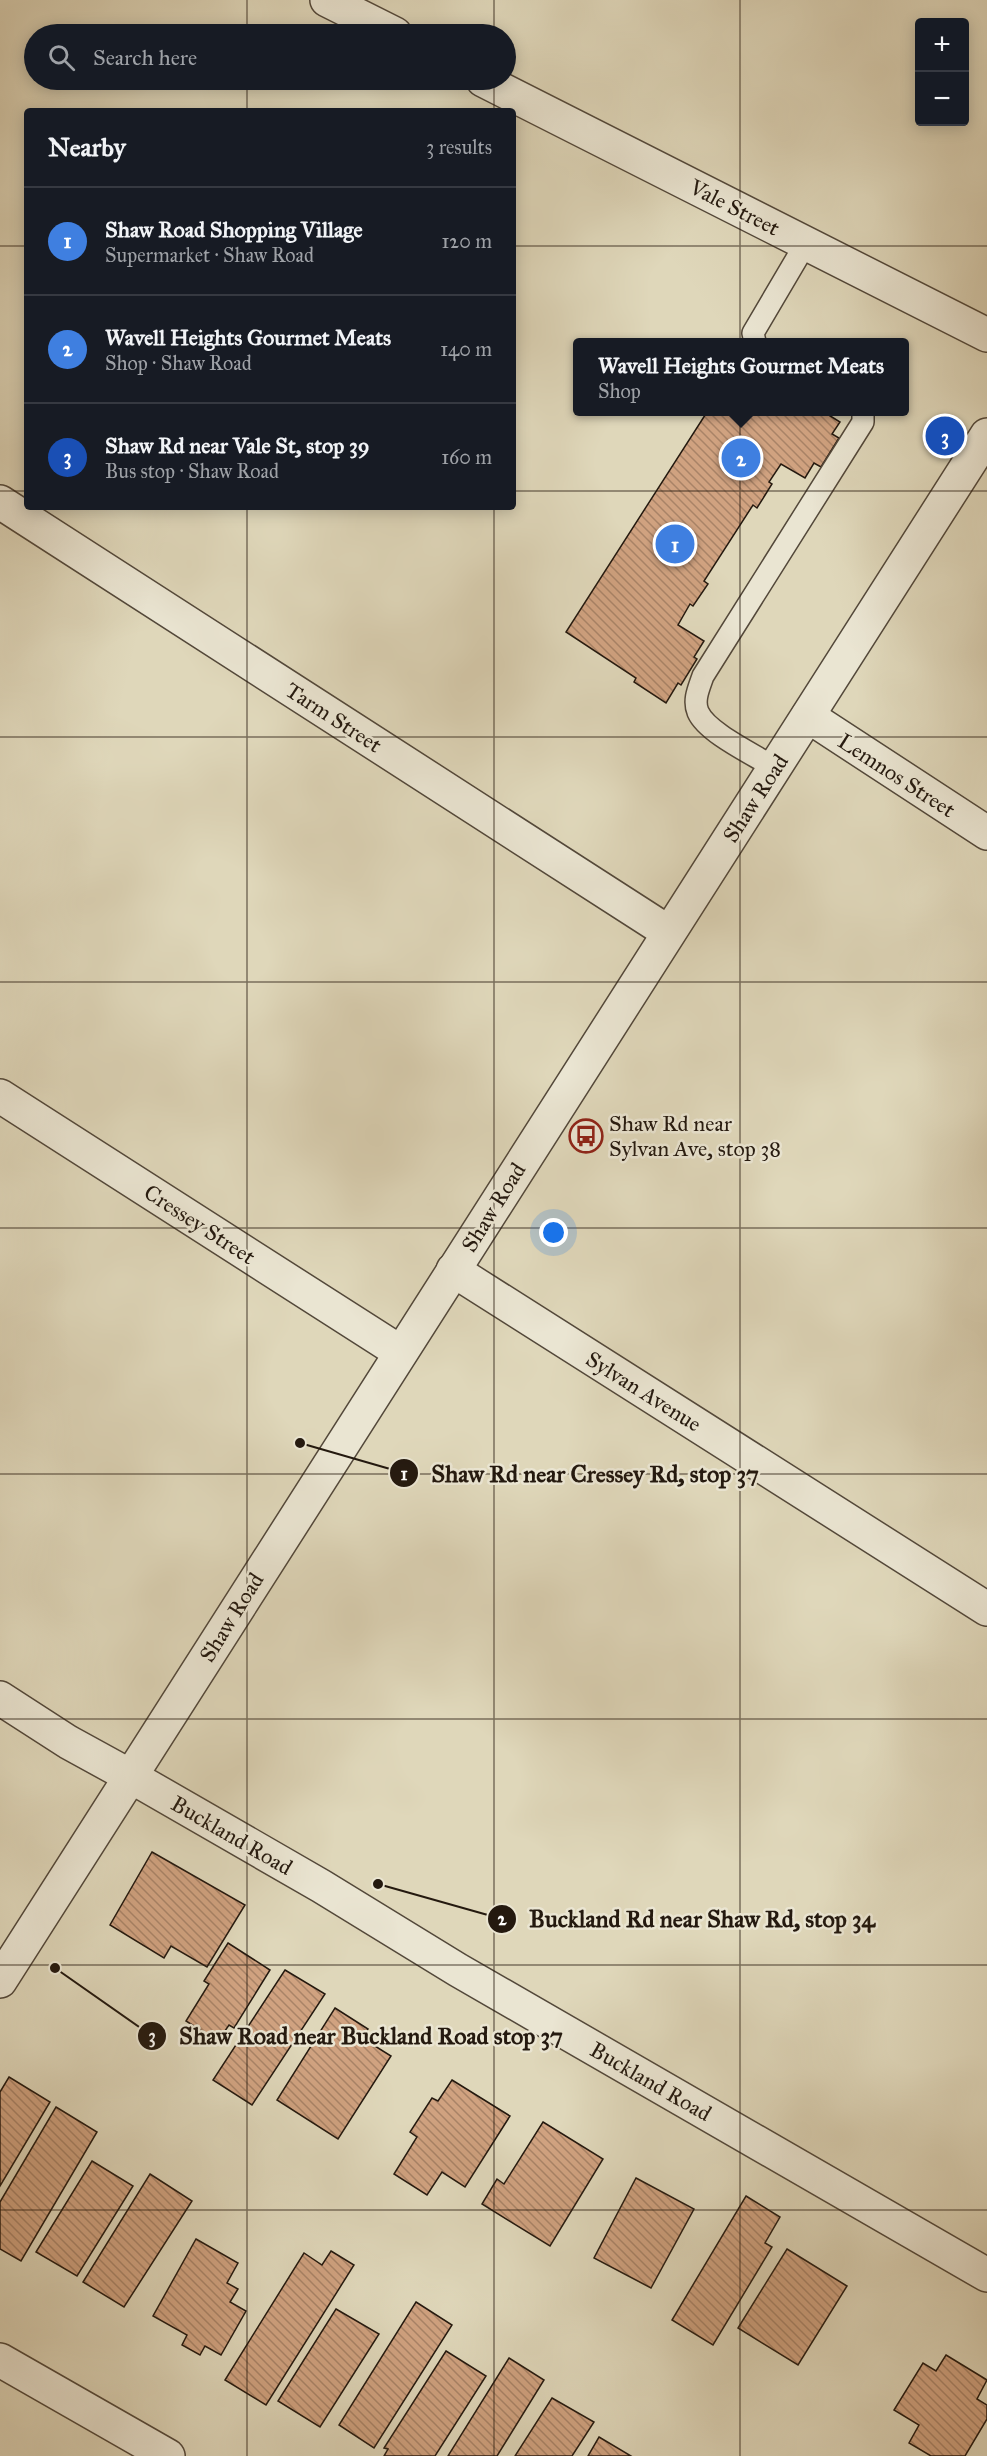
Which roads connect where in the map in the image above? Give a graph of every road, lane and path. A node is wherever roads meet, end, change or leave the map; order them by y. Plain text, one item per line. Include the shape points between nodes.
1 (327, 0) edge
2 (375, 24) edge
3 (503, 90) edge
4 (806, 243) junction
5 (987, 335) edge
6 (754, 338) edge
7 (863, 416) edge
8 (987, 435) edge
9 (0, 502) edge
10 (808, 716) junction
11 (775, 768) junction
12 (987, 833) edge
13 (668, 932) junction
14 (0, 1096) edge
15 (453, 1270) junction
16 (400, 1352) junction
17 (987, 1610) edge
18 (0, 1698) edge
19 (130, 1776) junction
20 (0, 1981) edge
21 (987, 2275) edge
22 (0, 2360) edge
23 (168, 2456) edge

1 - 2 street
3 - 4 street, Vale Street
4 - 5 street, Vale Street
4 - 6 lane
7 - 11 lane via 863,422 703,676 696,696 698,713 711,728
8 - 10 street, Shaw Road
9 - 13 street, Tarm Street
10 - 11 street, Shaw Road
10 - 12 street, Lemnos Street
11 - 13 street, Shaw Road
13 - 15 street, Shaw Road
14 - 16 street, Cressey Street
15 - 16 street, Shaw Road
15 - 17 street, Sylvan Avenue
16 - 19 street, Shaw Road
18 - 19 street, Buckland Road
19 - 20 street, Shaw Road
19 - 21 street, Buckland Road
22 - 23 street

